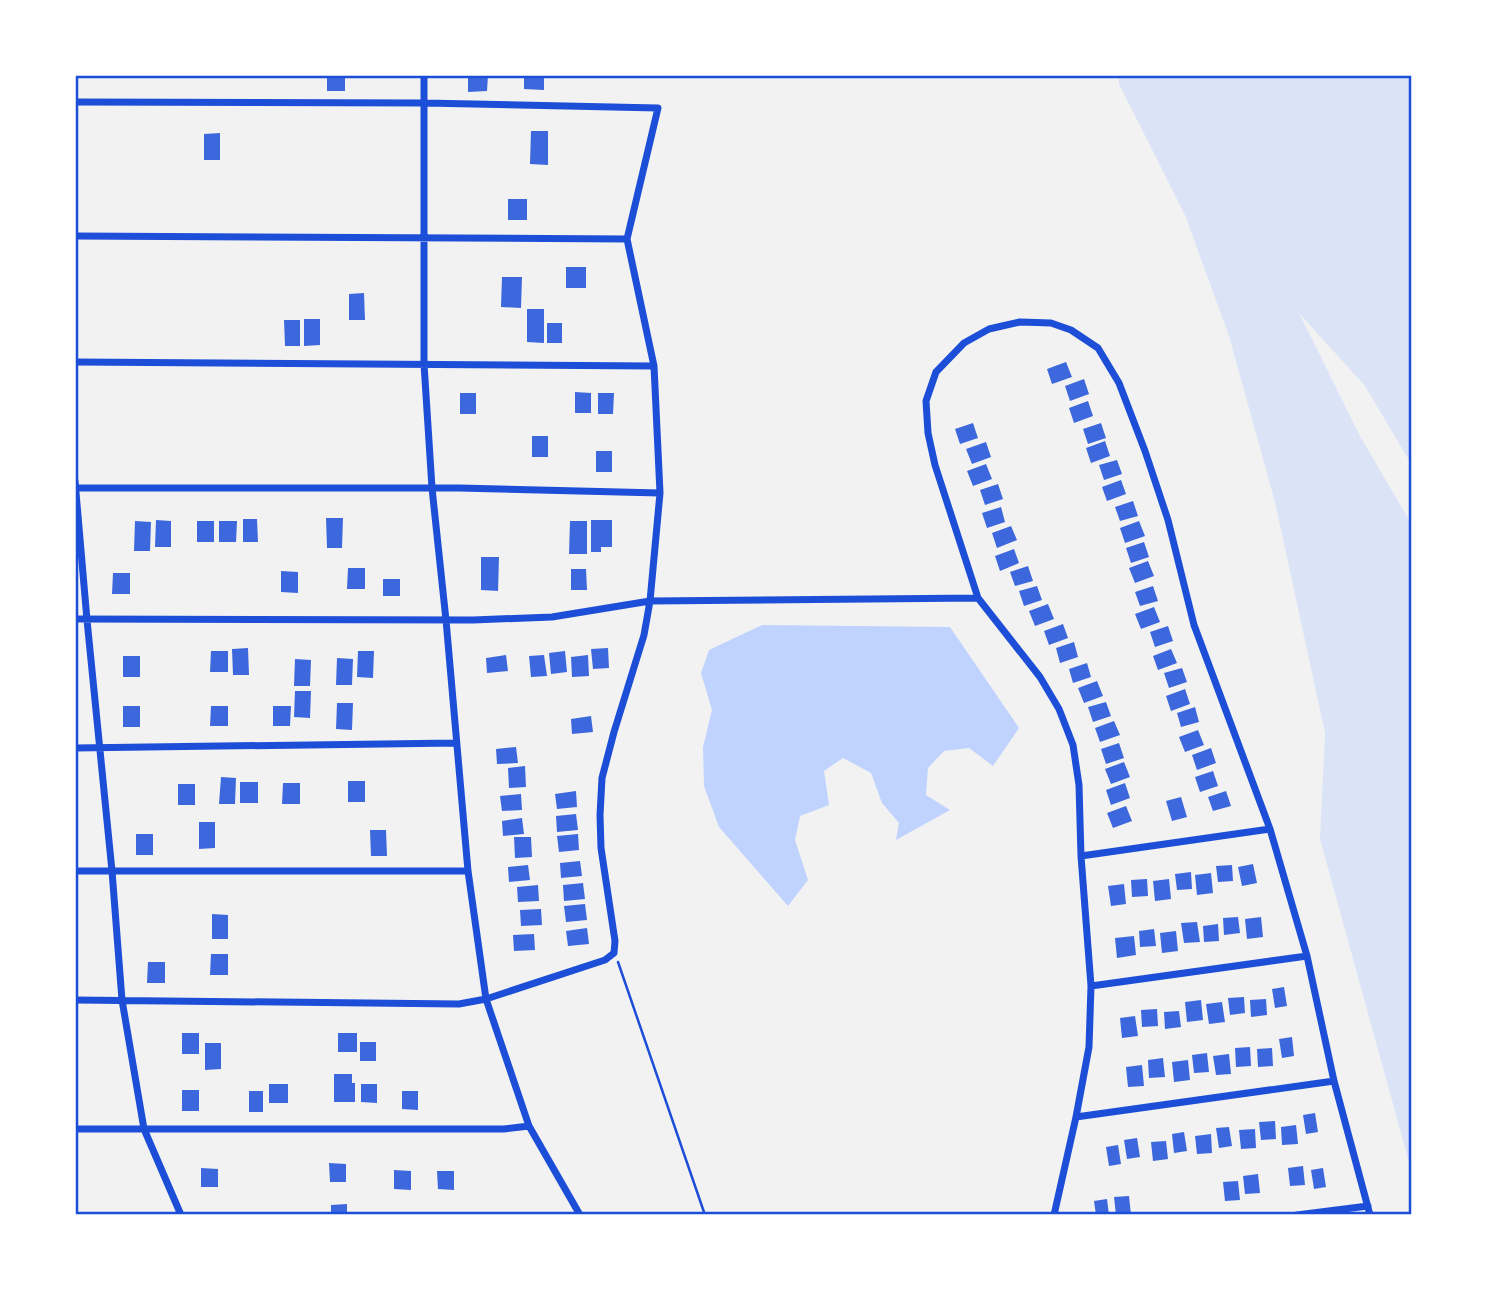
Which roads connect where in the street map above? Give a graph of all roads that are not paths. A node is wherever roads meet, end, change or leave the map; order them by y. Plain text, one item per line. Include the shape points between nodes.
1 (424, 75) edge
2 (75, 102) edge
3 (424, 103) junction
4 (75, 236) edge
5 (424, 238) junction
6 (627, 239) junction
7 (75, 362) edge
8 (424, 364) junction
9 (654, 366) junction
10 (75, 481) edge
11 (76, 488) edge
12 (432, 488) junction
13 (660, 493) junction
14 (978, 598) junction
15 (650, 601) junction
16 (75, 619) edge
17 (87, 620) junction
18 (446, 620) junction
19 (456, 743) junction
20 (75, 748) edge
21 (100, 748) junction
22 (1270, 830) junction
23 (1081, 856) junction
24 (75, 871) edge
25 (112, 871) junction
26 (468, 871) junction
27 (1307, 956) junction
28 (1091, 986) junction
29 (486, 999) junction
30 (75, 1000) edge
31 (122, 1000) junction
32 (1334, 1081) junction
33 (1076, 1117) junction
34 (529, 1126) junction
35 (75, 1129) edge
36 (144, 1129) junction
37 (1368, 1206) junction
38 (181, 1215) edge
39 (580, 1215) edge
40 (1054, 1215) edge
41 (1297, 1215) edge
42 (1370, 1215) edge

1 - 3 street
2 - 3 street
3 - 5 street
3 - 6 street via 658,108
4 - 5 street
5 - 6 street
5 - 8 street
6 - 9 street
7 - 8 street
8 - 9 street
8 - 12 street
9 - 13 street
10 - 11 street
11 - 12 street
11 - 17 street
12 - 13 street
12 - 18 street
13 - 15 street
14 - 15 street
14 - 22 street via 935,465 926,401 936,372 964,343 989,329 1020,322 1051,323 1098,348 1119,383 1168,520 1194,625
14 - 23 street via 1040,677 1059,709 1073,746 1079,785
15 - 18 street via 552,617
15 - 29 street via 602,778 601,848 614,953 605,960
16 - 17 street
17 - 18 street
17 - 21 street
18 - 19 street
19 - 21 street
19 - 26 street
20 - 21 street
21 - 25 street
22 - 23 street
22 - 27 street
23 - 28 street
24 - 25 street
25 - 26 street
25 - 31 street
26 - 29 street
27 - 28 street
27 - 32 street
28 - 33 street via 1089,1047
29 - 31 street via 459,1004
29 - 34 street
30 - 31 street
31 - 36 street
32 - 33 street
32 - 37 street
33 - 40 street
34 - 36 street
34 - 39 street
35 - 36 street
36 - 38 street
37 - 41 street
37 - 42 street

